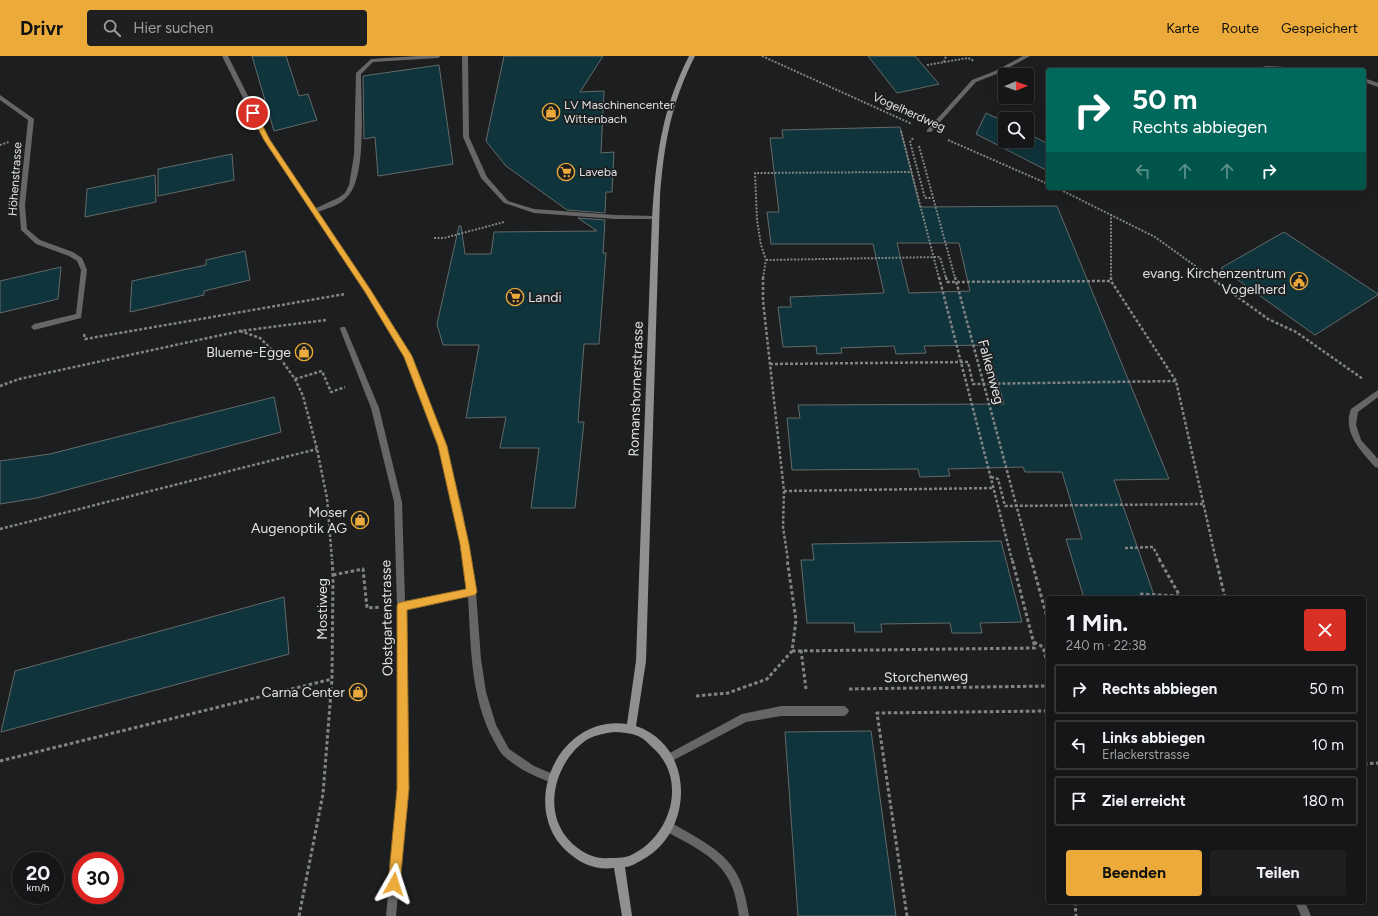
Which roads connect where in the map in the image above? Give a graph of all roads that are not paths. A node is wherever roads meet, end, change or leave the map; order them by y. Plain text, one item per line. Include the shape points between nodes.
1 (225, 56) edge
2 (438, 56) edge
3 (465, 56) edge
4 (692, 56) edge
5 (1027, 56) edge
6 (1366, 81) edge
7 (1378, 85) edge
8 (0, 97) edge
9 (929, 131) road end
10 (314, 212) junction
11 (655, 218) junction
12 (34, 326) dead end
13 (343, 329) dead end
14 (1378, 393) edge
15 (1378, 465) edge
16 (472, 592) junction
17 (402, 606) junction
18 (844, 710) dead end
19 (631, 729) junction
20 (669, 758) junction
21 (552, 778) junction
22 (669, 827) junction
23 (619, 864) junction
24 (1301, 904) edge
25 (391, 916) edge
26 (626, 916) edge
27 (744, 916) edge
28 (1306, 916) edge

1 - 10 street via 267,140
2 - 10 street via 371,61 358,74 355,174 347,193 336,202
3 - 11 street via 466,137 484,178 506,202 534,211
4 - 11 main road, Romanshornerstrasse via 683,71 669,110 659,157
5 - 9 street via 974,81
6 - 7 street
8 - 12 street, Höhenstrasse via 31,119 22,205 24,230 38,242 71,254 80,260 84,270 79,316
10 - 16 street via 368,290 408,356 442,446 459,513
11 - 19 main road, Romanshornerstrasse via 641,661
13 - 17 street, Obstgartenstrasse via 375,408 398,502
14 - 15 street via 1354,411 1352,425 1358,442
16 - 17 street
16 - 21 street via 476,659 481,692 492,727 506,752 531,770
17 - 25 street, Obstgartenstrasse via 403,789
18 - 20 street via 781,711 745,718
19 - 20 main road via 646,735 659,745
19 - 21 main road via 614,727 598,730 583,737 559,762
20 - 22 main road via 676,774 678,792 676,810
21 - 23 main road via 550,811 563,841 587,860
22 - 23 main road via 660,841 648,852 634,860
22 - 27 street via 719,860 732,874 741,898
23 - 26 main road
24 - 28 street

